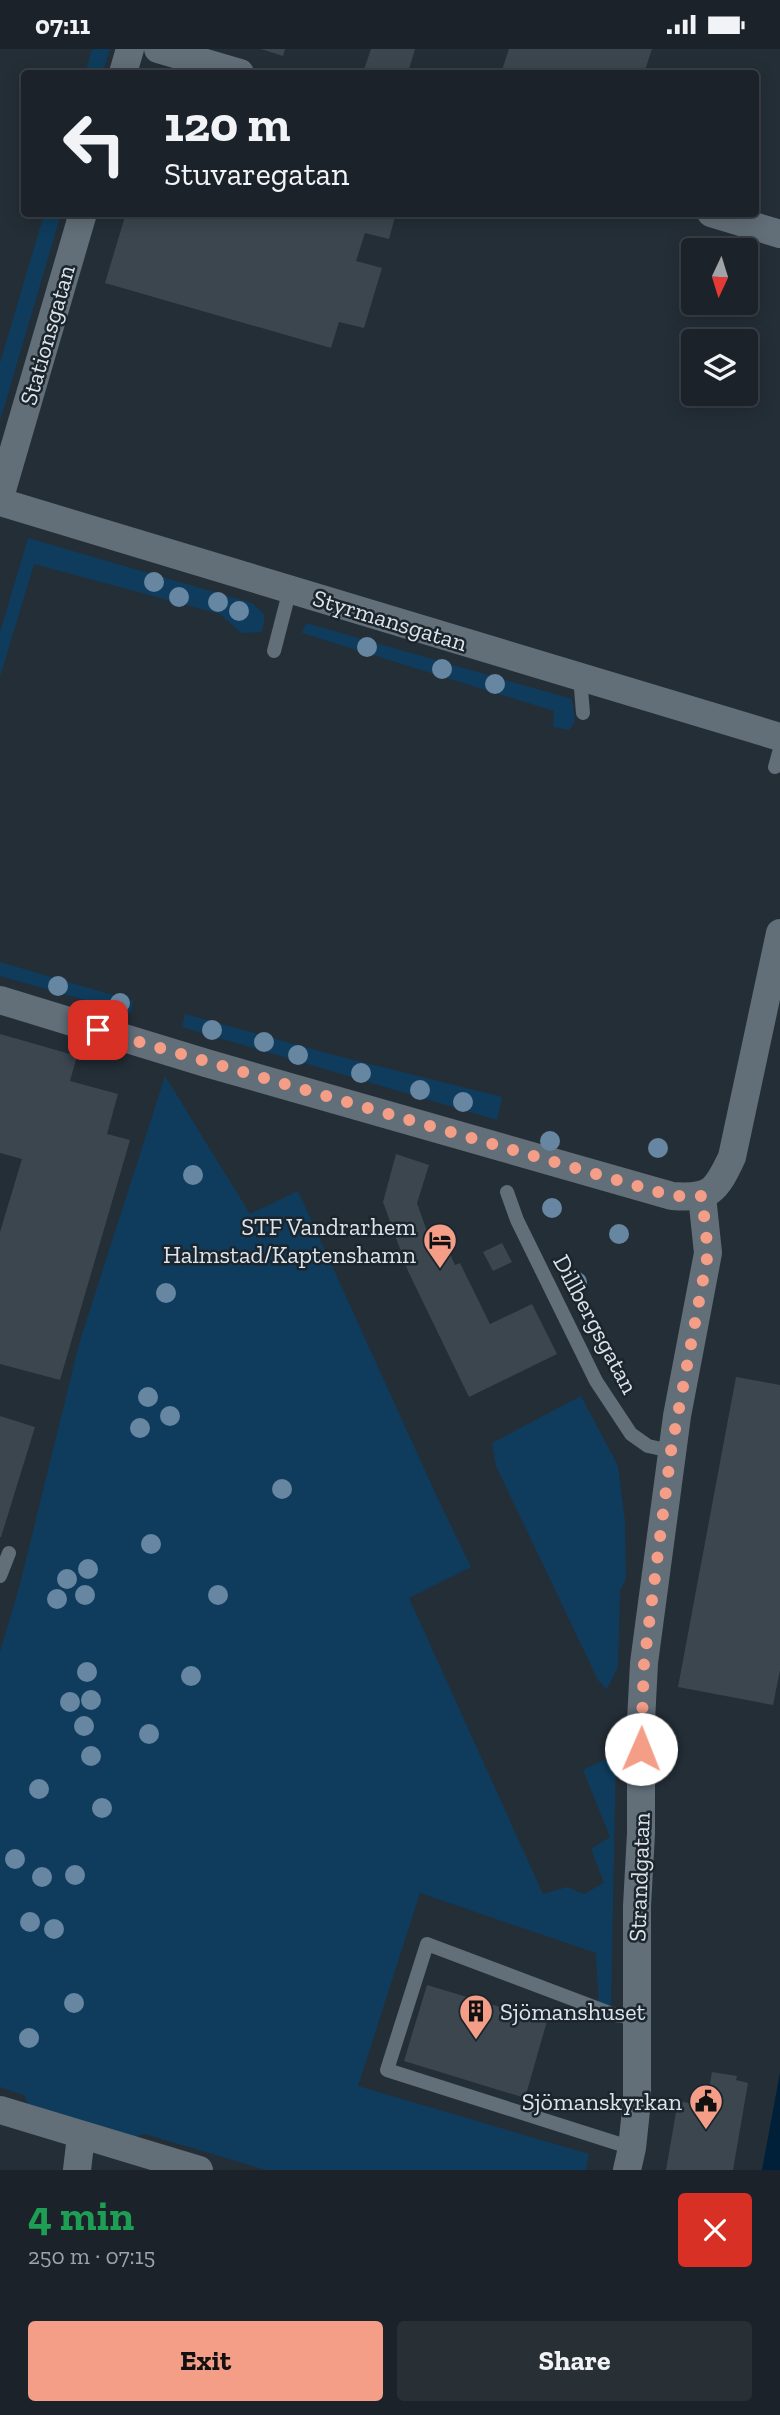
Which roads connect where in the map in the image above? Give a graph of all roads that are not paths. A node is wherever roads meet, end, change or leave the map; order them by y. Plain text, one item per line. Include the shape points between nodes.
1 (130, 49) edge
2 (158, 49) edge
3 (124, 70) edge
4 (230, 70) edge
5 (82, 217) edge
6 (724, 217) edge
7 (780, 234) edge
8 (0, 499) edge
9 (290, 589) junction
10 (274, 651) dead end
11 (580, 677) junction
12 (583, 713) dead end
13 (780, 737) edge
14 (780, 749) edge
15 (775, 767) dead end
16 (780, 933) edge
17 (0, 1000) edge
18 (507, 1192) dead end
19 (702, 1196) junction
20 (671, 1451) junction
21 (9, 1553) dead end
22 (0, 1576) edge
23 (636, 2018) junction
24 (0, 2110) edge
25 (81, 2136) junction
26 (629, 2159) edge
27 (77, 2170) edge
28 (199, 2170) edge

1 - 3 street
2 - 4 street
5 - 8 street, Stationsgatan
6 - 7 street
8 - 9 street, Styrmansgatan
9 - 10 lane
9 - 11 street, Styrmansgatan
11 - 12 lane
11 - 13 street, Styrmansgatan
14 - 15 lane
16 - 19 street via 732,1157 719,1184
17 - 19 street via 206,1063 596,1165 672,1196
18 - 20 lane, Dillbergsgatan via 596,1381 631,1434
19 - 20 street, Strandgatan via 708,1253
20 - 23 street, Strandgatan via 644,1663
21 - 22 lane
23 - 26 street, Strandgatan via 638,2101
23 - 26 lane via 615,2015 427,1944 387,2070
24 - 25 street
25 - 27 street
25 - 28 street

